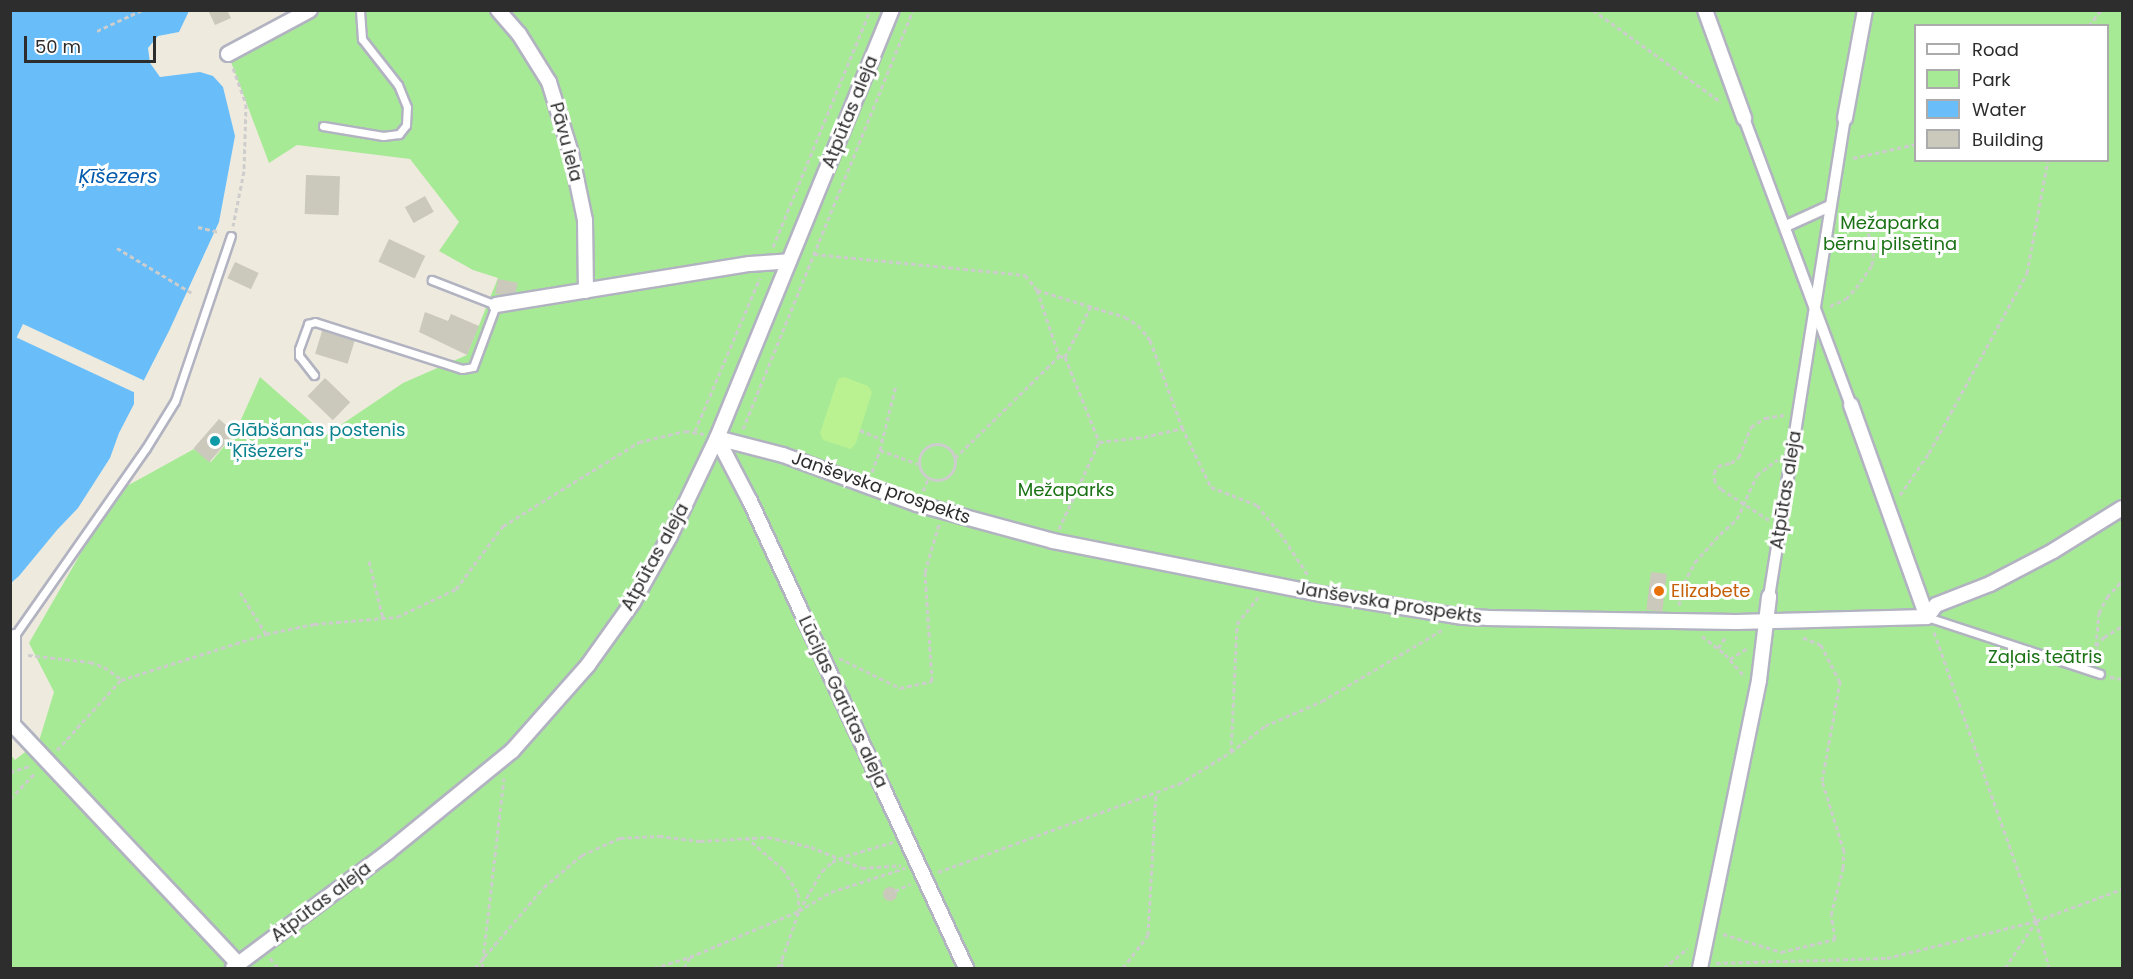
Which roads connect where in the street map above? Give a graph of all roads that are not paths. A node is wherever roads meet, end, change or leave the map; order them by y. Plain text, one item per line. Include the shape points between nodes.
1 (310, 10) edge
2 (360, 10) edge
3 (498, 10) edge
4 (892, 10) edge
5 (1705, 10) edge
6 (1865, 10) edge
7 (228, 54) road end
8 (1744, 118) joint
9 (1845, 118) joint
10 (323, 126) dead end
11 (1830, 206) junction
12 (1786, 226) junction
13 (231, 236) road end
14 (791, 256) junction
15 (432, 280) dead end
16 (586, 291) junction
17 (496, 305) junction
18 (1814, 305) junction
19 (314, 375) dead end
20 (1851, 405) joint
21 (717, 438) junction
22 (2122, 508) edge
23 (1769, 597) joint
24 (1927, 617) junction
25 (1765, 622) junction
26 (13, 636) edge
27 (2100, 674) road end
28 (13, 725) edge
29 (236, 966) edge
30 (1701, 966) edge
31 (966, 969) edge

1 - 7 street
2 - 10 lane via 362,39 398,85 407,106 406,125 399,134 383,136
3 - 16 street, Pāvu iela via 519,34 549,82 571,153 585,220
4 - 14 street, Atpūtas aleja
5 - 8 street
6 - 9 street, Atpūtas aleja
8 - 12 street
9 - 11 street, Atpūtas aleja
11 - 12 street
11 - 18 street, Atpūtas aleja
12 - 18 street
13 - 26 lane via 175,401
14 - 16 street
14 - 21 street, Atpūtas aleja
15 - 17 lane
16 - 17 street
17 - 19 lane via 469,369 315,322 308,324 299,348 299,356
18 - 20 street
18 - 23 street, Atpūtas aleja
20 - 24 street
21 - 25 street, Janševska prospekts via 783,455 943,511 1053,541 1321,594 1463,617
21 - 29 street, Atpūtas aleja via 633,602 588,665 506,755 388,852
21 - 31 street, Lūcijas Garūtas aleja via 750,501
22 - 24 street via 2043,557 1936,605
23 - 25 street, Atpūtas aleja
24 - 25 street, Janševska prospekts
24 - 27 lane
25 - 30 street, Atpūtas aleja via 1759,680
26 - 28 street
28 - 29 street

